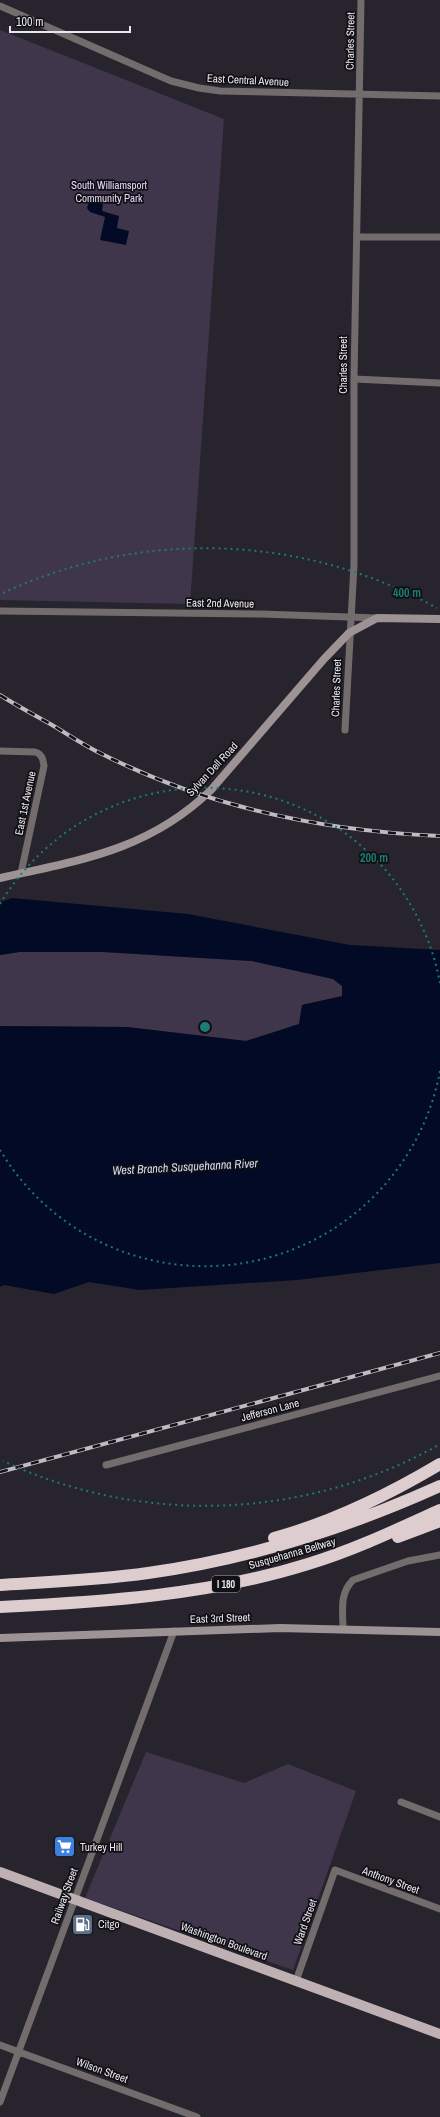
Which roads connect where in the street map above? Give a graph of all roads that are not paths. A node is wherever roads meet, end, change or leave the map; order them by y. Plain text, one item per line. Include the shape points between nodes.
1 (362, 0) edge
2 (0, 6) edge
3 (360, 94) junction
4 (440, 96) edge
5 (357, 237) junction
6 (440, 237) edge
7 (354, 378) junction
8 (440, 382) edge
9 (0, 611) edge
10 (352, 617) junction
11 (377, 618) junction
12 (440, 619) edge
13 (349, 633) junction
14 (345, 730) dead end
15 (0, 751) edge
16 (21, 873) junction
17 (0, 878) edge
18 (440, 1376) edge
19 (440, 1464) edge
20 (106, 1465) dead end
21 (440, 1486) edge
22 (440, 1510) edge
23 (440, 1521) edge
24 (356, 1548) junction
25 (440, 1555) edge
26 (148, 1573) junction
27 (0, 1585) edge
28 (0, 1608) edge
29 (343, 1629) junction
30 (174, 1631) junction
31 (440, 1632) edge
32 (0, 1638) edge
33 (401, 1802) dead end
34 (440, 1817) edge
35 (335, 1870) joint
36 (0, 1872) edge
37 (75, 1899) junction
38 (440, 1909) edge
39 (296, 1981) junction
40 (440, 2034) edge
41 (0, 2045) edge
42 (18, 2052) junction
43 (0, 2102) edge
44 (197, 2117) edge

1 - 3 street, Charles Street
2 - 3 street, East Central Avenue via 146,71 193,87 220,91
3 - 4 street, East Central Avenue
3 - 5 street, Charles Street
5 - 6 street
5 - 7 street, Charles Street
7 - 8 street
7 - 10 street, Charles Street
9 - 10 street, East 2nd Avenue
10 - 11 street, East 2nd Avenue
10 - 13 street, Charles Street
11 - 12 street, East 2nd Avenue
11 - 13 street, Sylvan Dell Road
13 - 14 street, Charles Street
13 - 16 street, Sylvan Dell Road via 211,790 168,825 131,844
15 - 16 street, East 1st Avenue via 35,752 44,760
16 - 17 street, Sylvan Dell Road
18 - 20 street, Jefferson Lane
19 - 26 highway via 398,1488 334,1518 285,1535
21 - 26 highway, Susquehanna Beltway / I 180 via 356,1521 297,1540 224,1559
22 - 24 highway, Susquehanna Beltway / I 180
23 - 24 highway via 397,1537
24 - 28 highway, Susquehanna Beltway / I 180 via 267,1575 176,1593
25 - 29 street via 408,1561 353,1580 342,1599
26 - 27 highway, Susquehanna Beltway / I 180
29 - 30 street, East 3rd Street
29 - 31 street, East 3rd Street
30 - 32 street, East 3rd Street
30 - 37 street, Railway Street
33 - 34 street
35 - 38 street, Anthony Street
35 - 39 street, Ward Street
36 - 37 main road, Washington Boulevard
37 - 39 main road, Washington Boulevard
37 - 42 street, Railway Street
39 - 40 main road, Washington Boulevard
41 - 42 street, Wilson Street
42 - 43 street, Railway Street
42 - 44 street, Wilson Street

